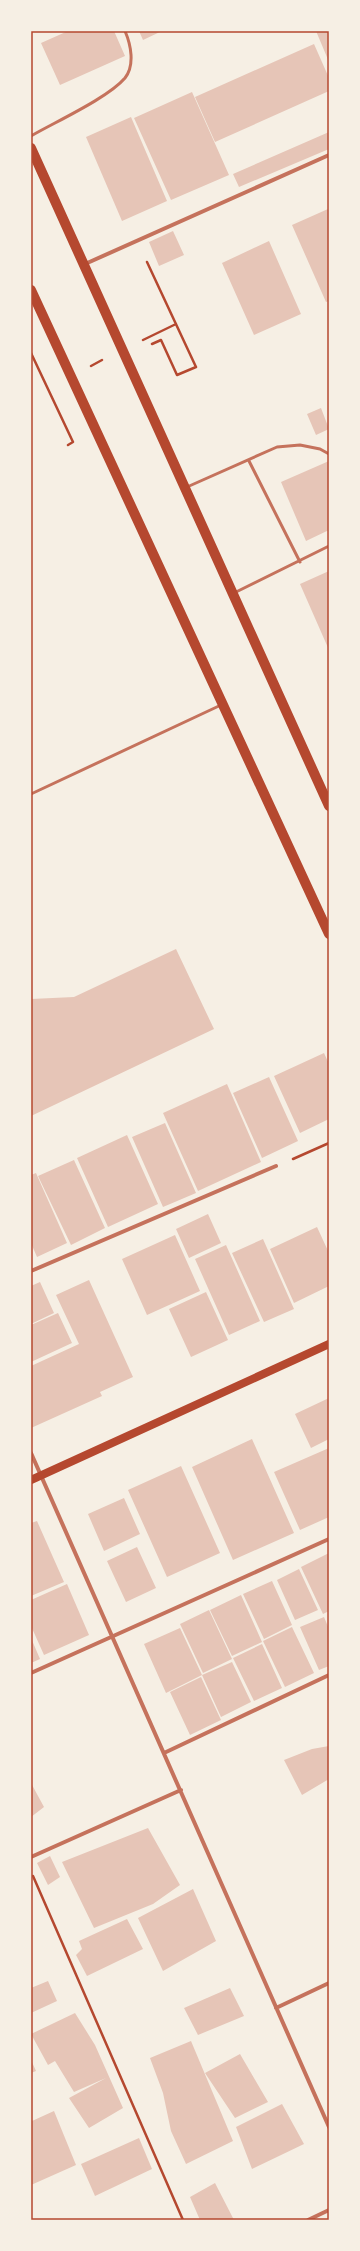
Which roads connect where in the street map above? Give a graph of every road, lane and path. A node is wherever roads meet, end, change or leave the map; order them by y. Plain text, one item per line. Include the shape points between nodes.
1 (125, 31) edge
2 (31, 136) edge
3 (31, 148) edge
4 (329, 155) edge
5 (147, 262) dead end
6 (84, 264) junction
7 (31, 290) edge
8 (152, 344) dead end
9 (31, 353) edge
10 (68, 445) dead end
11 (329, 454) edge
12 (249, 461) junction
13 (185, 488) junction
14 (329, 546) edge
15 (300, 562) junction
16 (233, 593) junction
17 (223, 704) junction
18 (31, 794) edge
19 (329, 806) edge
20 (329, 934) edge
21 (329, 1143) edge
22 (276, 1166) joint
23 (31, 1271) edge
24 (329, 1344) edge
25 (31, 1453) edge
26 (42, 1476) junction
27 (31, 1480) edge
28 (329, 1539) edge
29 (113, 1637) junction
30 (31, 1673) edge
31 (329, 1675) edge
32 (164, 1753) junction
33 (181, 1790) junction
34 (31, 1857) edge
35 (31, 1870) edge
36 (329, 1983) edge
37 (276, 2008) junction
38 (329, 2127) edge
39 (329, 2210) edge
40 (183, 2220) edge
41 (308, 2220) edge

1 - 2 lane via 132,60 126,77 111,90
3 - 6 main road
4 - 6 street
5 - 8 path via 196,367 177,375 161,340
6 - 13 main road
7 - 17 main road
9 - 10 path via 73,442
11 - 12 lane via 320,449 300,445 277,447
12 - 13 lane
12 - 15 lane
13 - 16 main road
14 - 15 lane
15 - 16 lane
16 - 19 main road
17 - 18 lane
17 - 20 main road
21 - 22 path
22 - 23 street
24 - 26 main road
25 - 26 street
26 - 27 main road
26 - 29 street
28 - 29 street
29 - 30 street
29 - 32 street
31 - 32 street
32 - 33 street
33 - 34 street
33 - 37 street
35 - 40 path
36 - 37 street
37 - 38 street
39 - 41 street

